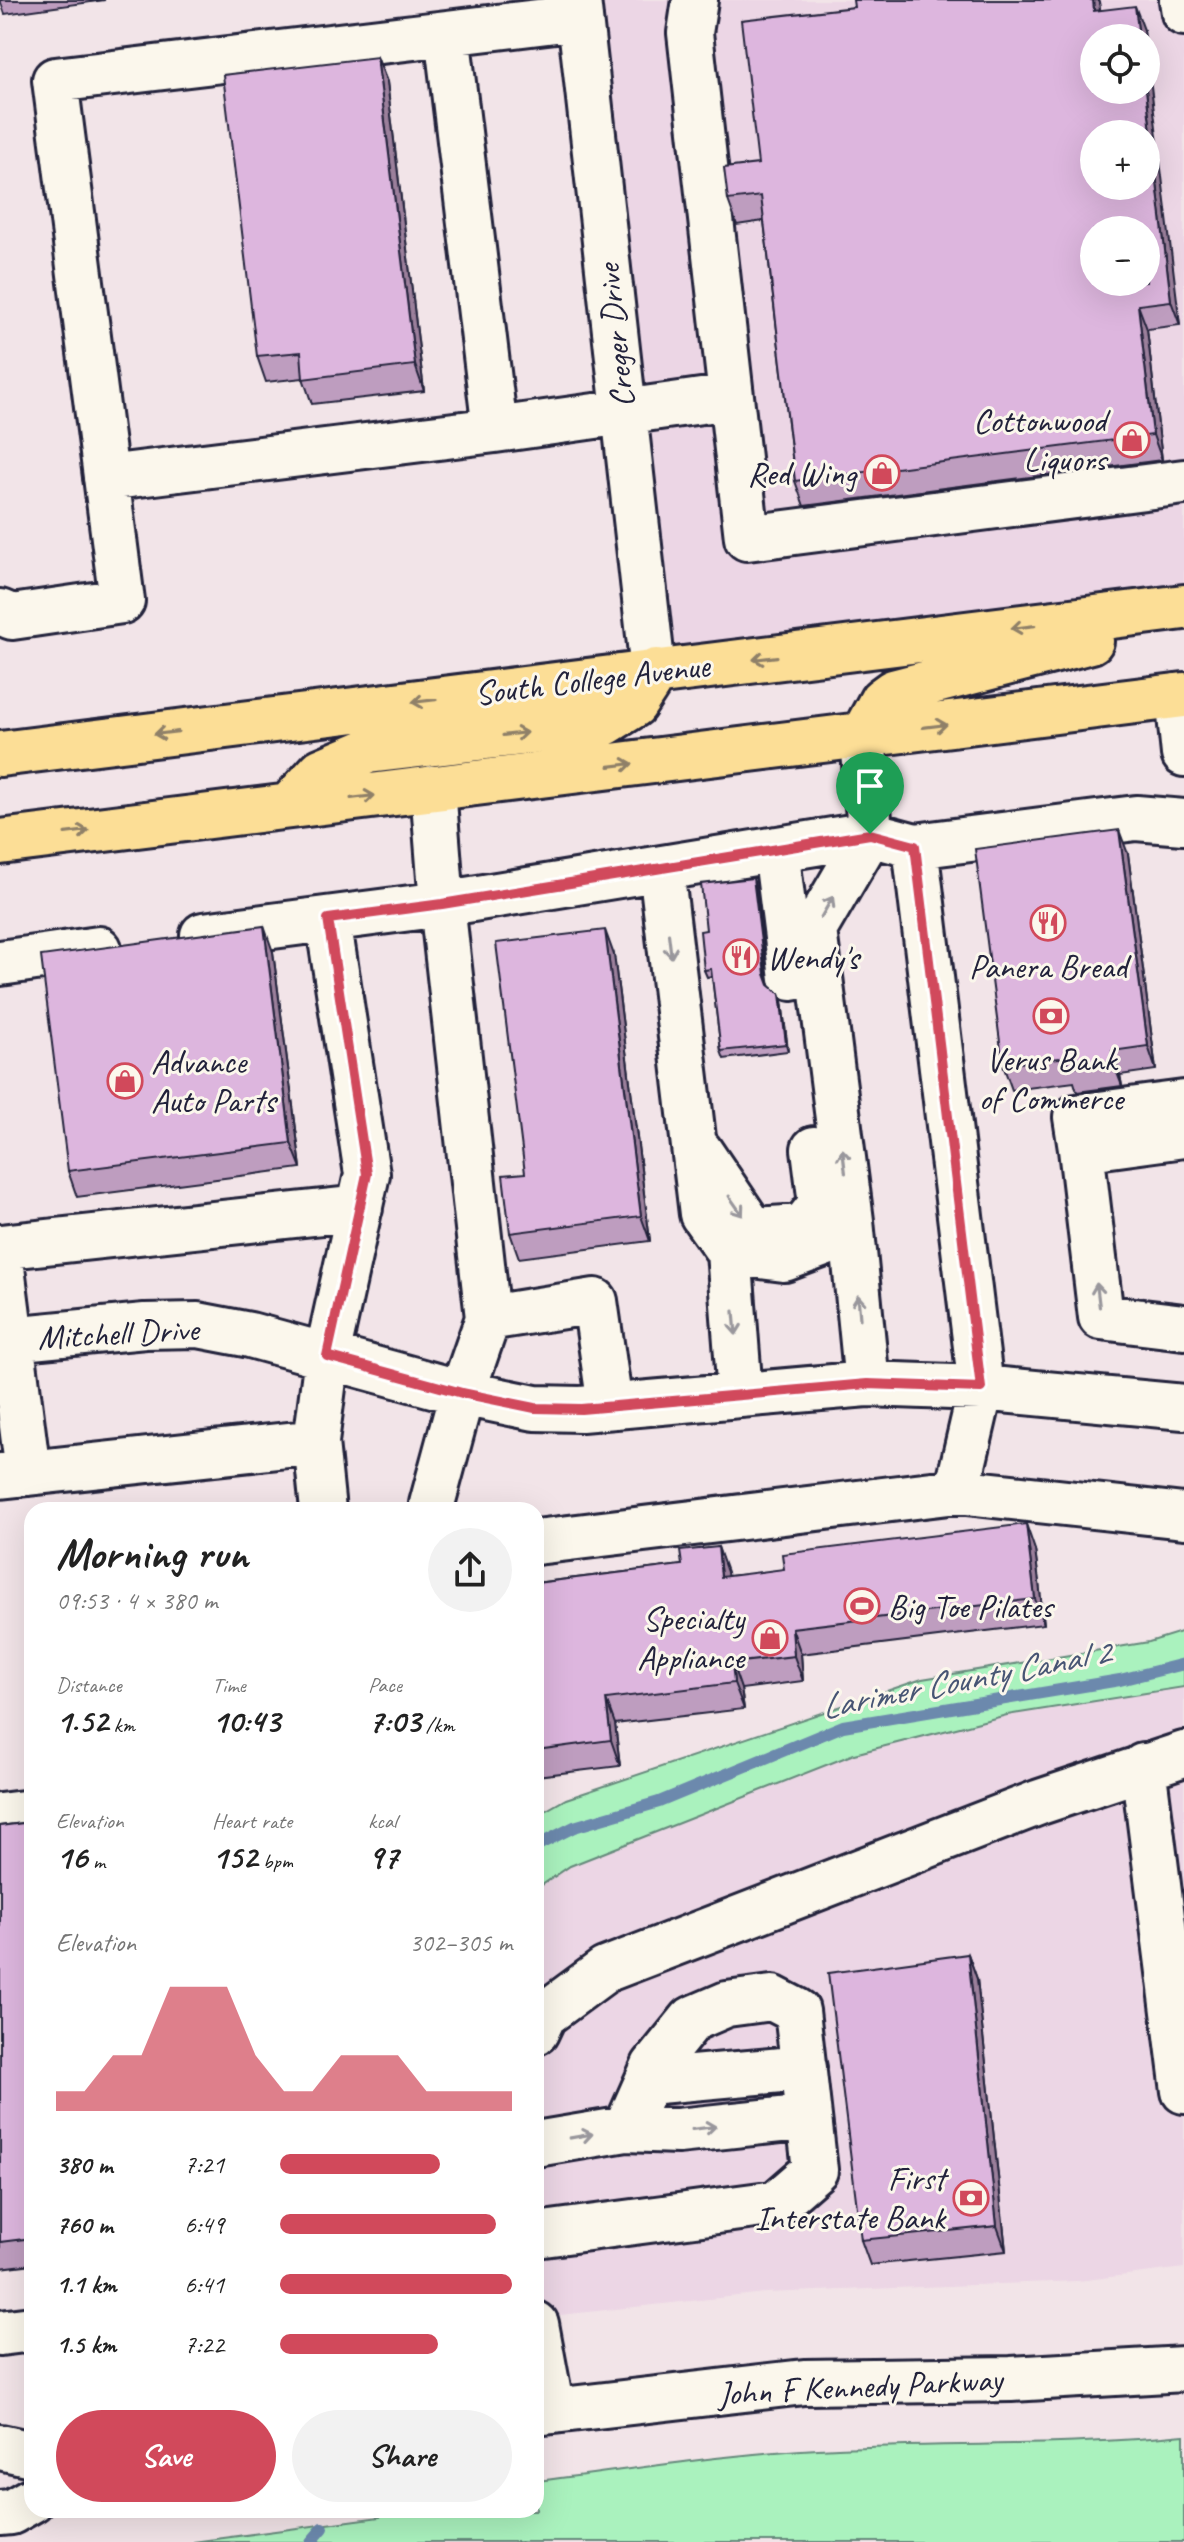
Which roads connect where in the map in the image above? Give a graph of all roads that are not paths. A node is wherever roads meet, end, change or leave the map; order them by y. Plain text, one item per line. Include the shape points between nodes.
1 (695, 0) edge
2 (1182, 0) edge
3 (579, 9) edge
4 (1184, 13) edge
5 (447, 33) junction
6 (730, 397) junction
7 (623, 410) junction
8 (495, 430) junction
9 (106, 478) junction
10 (1184, 482) edge
11 (1171, 609) edge
12 (0, 612) edge
13 (654, 671) junction
14 (1181, 695) edge
15 (863, 735) junction
16 (0, 754) edge
17 (1184, 754) edge
18 (433, 788) junction
19 (289, 806) junction
20 (1184, 822) edge
21 (870, 834) junction
22 (0, 842) edge
23 (915, 846) junction
24 (776, 849) junction
25 (661, 868) junction
26 (442, 904) junction
27 (328, 919) junction
28 (0, 963) edge
29 (1184, 1103) edge
30 (1184, 1135) edge
31 (693, 1141) junction
32 (1081, 1149) junction
33 (360, 1208) junction
34 (851, 1221) junction
35 (0, 1250) edge
36 (729, 1252) junction
37 (488, 1318) junction
38 (1184, 1327) edge
39 (5, 1339) edge
40 (327, 1356) junction
41 (867, 1384) junction
42 (981, 1388) junction
43 (462, 1393) junction
44 (740, 1394) junction
45 (610, 1406) junction
46 (1184, 1407) edge
47 (316, 1442) junction
48 (14, 1475) edge
49 (957, 1491) junction
50 (322, 1502) edge
51 (433, 1502) edge
52 (1184, 1516) edge
53 (544, 1541) edge
54 (1164, 1760) edge
55 (24, 1813) edge
56 (0, 1816) edge
57 (544, 2015) edge
58 (804, 2069) junction
59 (650, 2083) junction
60 (1184, 2091) edge
61 (544, 2140) edge
62 (544, 2234) edge
63 (24, 2330) edge
64 (0, 2333) edge
65 (1184, 2369) edge
66 (544, 2412) edge
67 (0, 2447) edge
68 (24, 2452) edge
69 (24, 2505) edge
70 (0, 2513) edge

1 - 6 street via 690,33
2 - 4 street
3 - 5 street
3 - 7 street, Creger Drive
5 - 8 street
5 - 9 street via 55,80
6 - 7 street
6 - 10 street via 747,538
7 - 8 street
7 - 13 street, Creger Drive
8 - 9 street
9 - 12 street via 122,601 12,617
11 -> 13 highway, South College Avenue
11 - 15 highway via 1069,648 893,692 882,700
13 -> 16 highway, South College Avenue
19 -> 13 highway via 321,771 368,751 605,723 634,705
15 -> 14 highway
14 - 17 street
18 -> 15 highway
15 - 21 street
19 -> 18 highway
18 - 26 street
22 -> 19 highway
20 - 23 street via 1136,818
21 - 23 street
21 - 24 street
34 -> 21 street via 814,930
23 - 42 street
24 - 25 street
31 -> 24 street via 753,1230 803,1227 821,1204
25 - 26 street
25 -> 31 street
26 - 27 street
26 - 37 street
27 - 28 street
27 - 33 street via 367,1174
29 - 32 street via 1076,1117
30 - 32 street
31 - 36 street via 702,1214
38 -> 32 street via 1101,1317
33 - 35 street
33 - 40 street
34 - 36 street via 832,1241 784,1259
41 -> 34 street
35 - 39 street
36 -> 44 street
37 - 43 street
37 - 45 street via 595,1301
39 - 40 street, Mitchell Drive via 198,1325
39 - 48 street
40 - 43 street, Mitchell Drive
40 - 47 street
41 - 42 street, Mitchell Drive
41 - 44 street, Mitchell Drive
42 - 46 street, Mitchell Drive
42 - 49 street
43 - 45 street, Mitchell Drive via 535,1408
43 - 51 street
44 - 45 street, Mitchell Drive
47 - 48 street
47 - 50 street
49 - 52 street
49 - 53 street
54 - 57 street via 1040,1802 605,1970
54 - 60 street
55 - 56 street
58 - 59 street
59 -> 58 street via 678,2131
58 - 62 street via 815,2170 777,2203
61 -> 59 street
63 - 64 street
65 - 66 street, John F Kennedy Parkway via 1011,2379 804,2382
67 - 68 street
69 - 70 street

